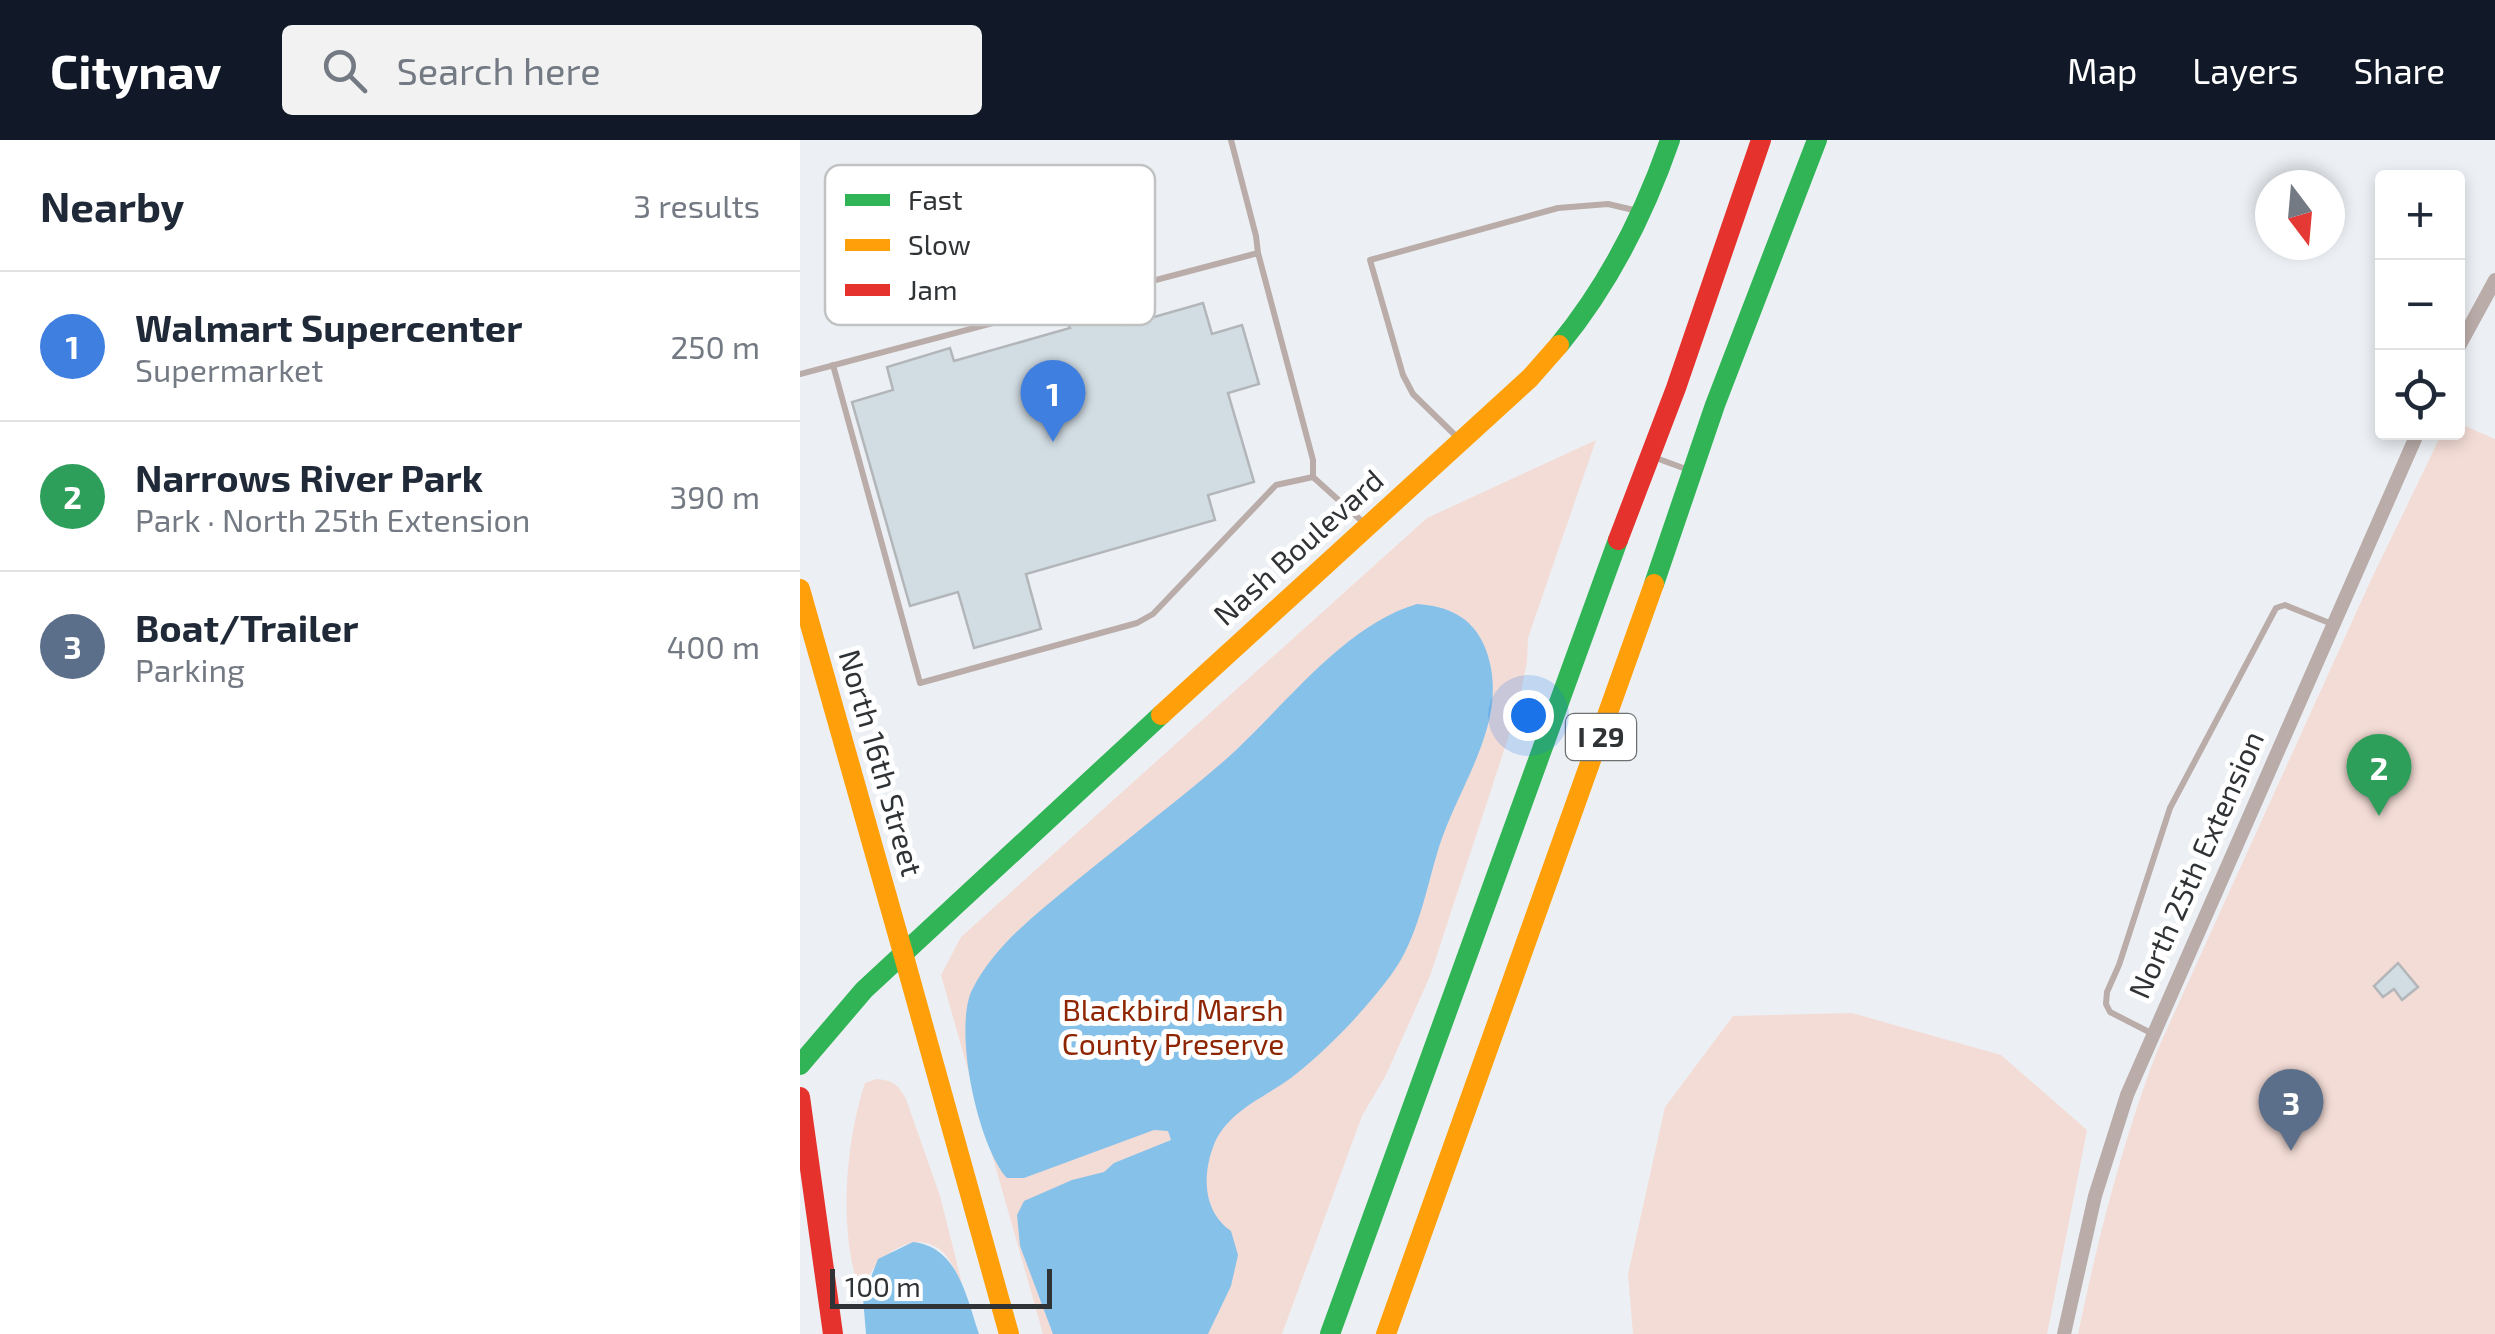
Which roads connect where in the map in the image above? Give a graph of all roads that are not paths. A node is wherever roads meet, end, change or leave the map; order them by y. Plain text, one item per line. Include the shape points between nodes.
1 (1230, 140) edge
2 (1670, 140) edge
3 (1761, 140) edge
4 (1817, 140) edge
5 (1644, 213) junction
6 (1258, 253) junction
7 (1155, 280) edge
8 (2495, 280) edge
9 (985, 325) edge
10 (2465, 335) edge
11 (833, 365) junction
12 (800, 374) edge
13 (2414, 440) edge
14 (1462, 441) junction
15 (1651, 456) junction
16 (1692, 471) junction
17 (1313, 478) junction
18 (1368, 527) junction
19 (800, 589) edge
20 (2333, 625) junction
21 (903, 953) junction
22 (2152, 1034) junction
23 (800, 1066) edge
24 (800, 1098) edge
25 (833, 1334) edge
26 (1008, 1334) edge
27 (1330, 1334) edge
28 (1386, 1334) edge
29 (2064, 1334) edge

1 - 6 lane
2 - 5 main road, Nash Boulevard
3 - 15 main road, I 29
4 - 16 main road, I 29
5 - 14 main road, Nash Boulevard via 1604,289 1559,348
5 - 14 lane via 1608,204 1558,208 1370,260 1402,376
6 - 7 lane
6 - 17 lane
8 - 10 street
9 - 11 lane
11 - 12 lane
11 - 17 lane via 920,683 1136,623 1153,614 1276,485
13 - 20 street, North 25th Extension
14 - 18 main road, Nash Boulevard
15 - 16 lane
15 - 27 main road, I 29
16 - 28 main road, I 29
17 - 18 lane
18 - 21 main road, Nash Boulevard
19 - 21 main road, North 16th Street
20 - 22 street, North 25th Extension
20 - 22 lane via 2285,604 2276,608 2170,808 2106,1004
21 - 23 main road, Nash Boulevard
21 - 26 main road, North 16th Street
22 - 29 street, North 25th Extension via 2100,1180
24 - 25 main road

